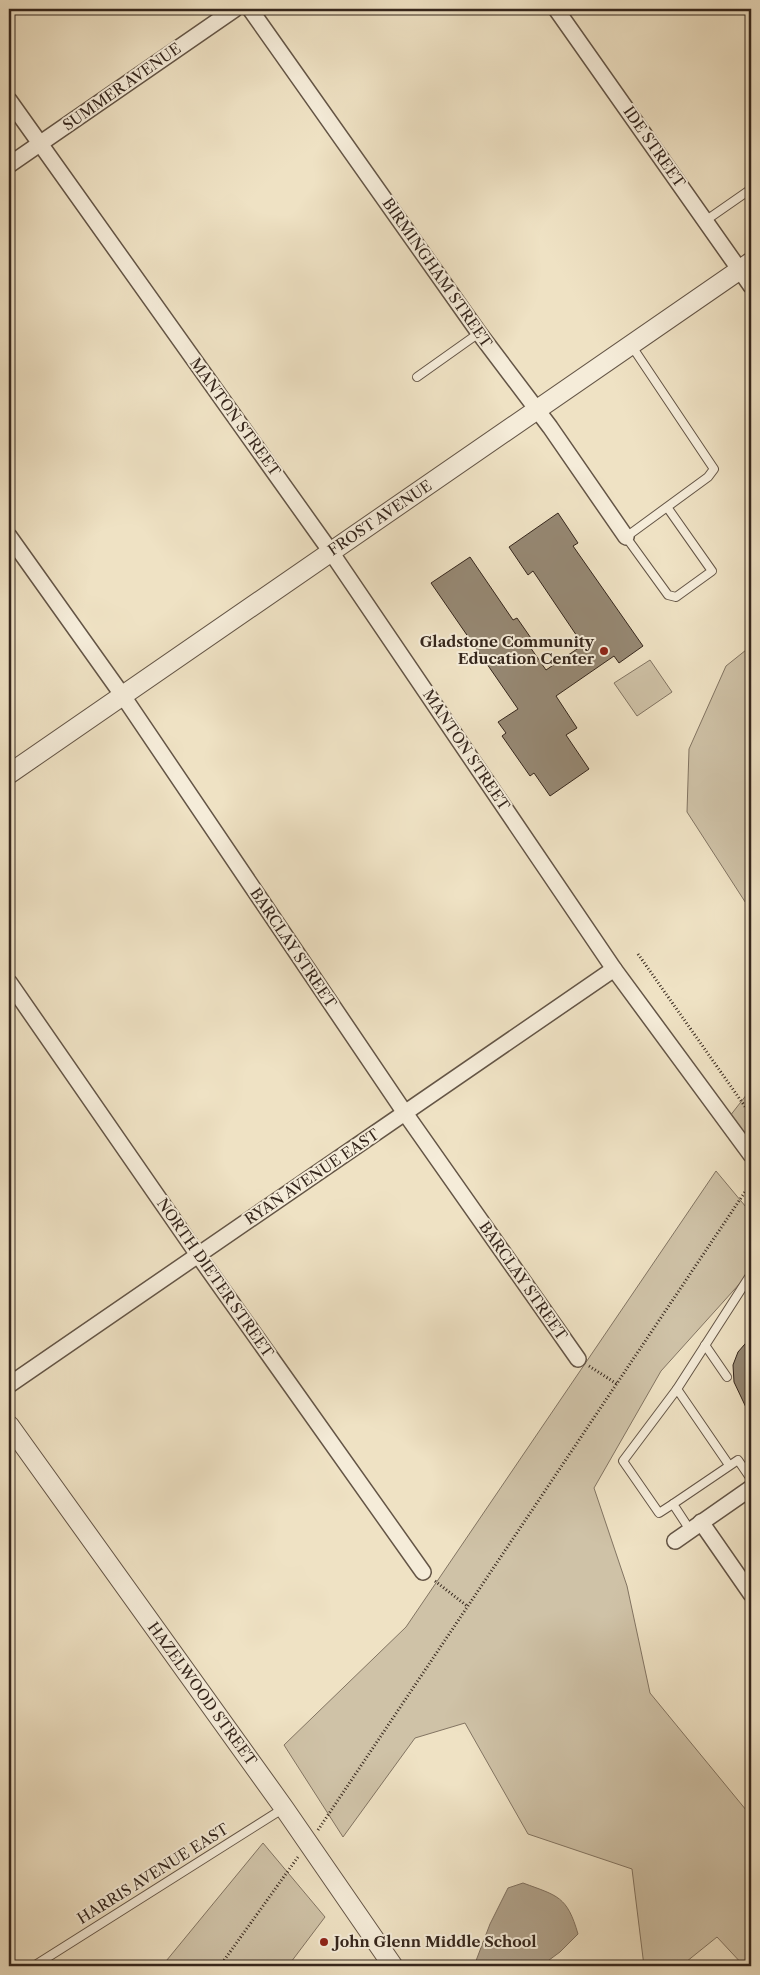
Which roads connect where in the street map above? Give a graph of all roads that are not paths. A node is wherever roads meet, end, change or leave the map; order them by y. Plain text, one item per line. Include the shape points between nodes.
1 (235, 9) edge
2 (250, 9) edge
3 (556, 9) edge
4 (9, 100) edge
5 (40, 144) junction
6 (9, 165) edge
7 (751, 189) edge
8 (705, 220) junction
9 (746, 266) edge
10 (751, 286) edge
11 (479, 333) junction
12 (631, 346) junction
13 (417, 377) dead end
14 (538, 411) junction
15 (667, 507) junction
16 (9, 536) edge
17 (626, 537) junction
18 (331, 552) junction
19 (123, 696) junction
20 (9, 774) edge
21 (614, 969) junction
22 (9, 982) edge
23 (405, 1113) junction
24 (751, 1154) edge
25 (198, 1255) junction
26 (751, 1274) edge
27 (705, 1345) junction
28 (578, 1359) road end
29 (727, 1377) dead end
30 (9, 1385) edge
31 (677, 1389) junction
32 (9, 1425) edge
33 (729, 1465) junction
34 (751, 1479) edge
35 (751, 1488) edge
36 (673, 1504) junction
37 (696, 1526) junction
38 (675, 1541) dead end
39 (423, 1572) road end
40 (751, 1594) edge
41 (284, 1808) junction
42 (37, 1964) dead end
43 (393, 1966) edge

1 - 5 street, SUMMER AVENUE
2 - 11 street, BIRMINGHAM STREET
3 - 8 street, IDE STREET
4 - 5 street, MANTON STREET
5 - 6 street, SUMMER AVENUE
5 - 18 street, MANTON STREET
7 - 8 lane
8 - 9 street, IDE STREET
9 - 10 street, IDE STREET
9 - 12 street, FROST AVENUE
11 - 13 lane
11 - 14 street, BIRMINGHAM STREET
12 - 14 street, FROST AVENUE
12 - 15 lane via 714,469
14 - 17 street, BIRMINGHAM STREET
14 - 18 street, FROST AVENUE
15 - 17 lane
15 - 17 lane via 712,571 676,597 668,595
16 - 19 street, BARCLAY STREET
18 - 19 street, FROST AVENUE
18 - 21 street, MANTON STREET
19 - 20 street, FROST AVENUE
19 - 23 street, BARCLAY STREET
21 - 23 street, RYAN AVENUE EAST
21 - 24 street, MANTON STREET
22 - 25 street, NORTH DIETER STREET
23 - 25 street, RYAN AVENUE EAST
23 - 28 street, BARCLAY STREET
25 - 30 street, RYAN AVENUE EAST
25 - 39 street, NORTH DIETER STREET
26 - 27 lane
27 - 29 lane
27 - 31 lane
31 - 33 lane
31 - 36 lane via 623,1461 660,1513
32 - 41 street, HAZELWOOD STREET
33 - 34 lane via 738,1460
33 - 36 lane
35 - 37 street
36 - 37 lane
37 - 38 street
37 - 40 street
41 - 42 lane, HARRIS AVENUE EAST
41 - 43 street, HAZELWOOD STREET

